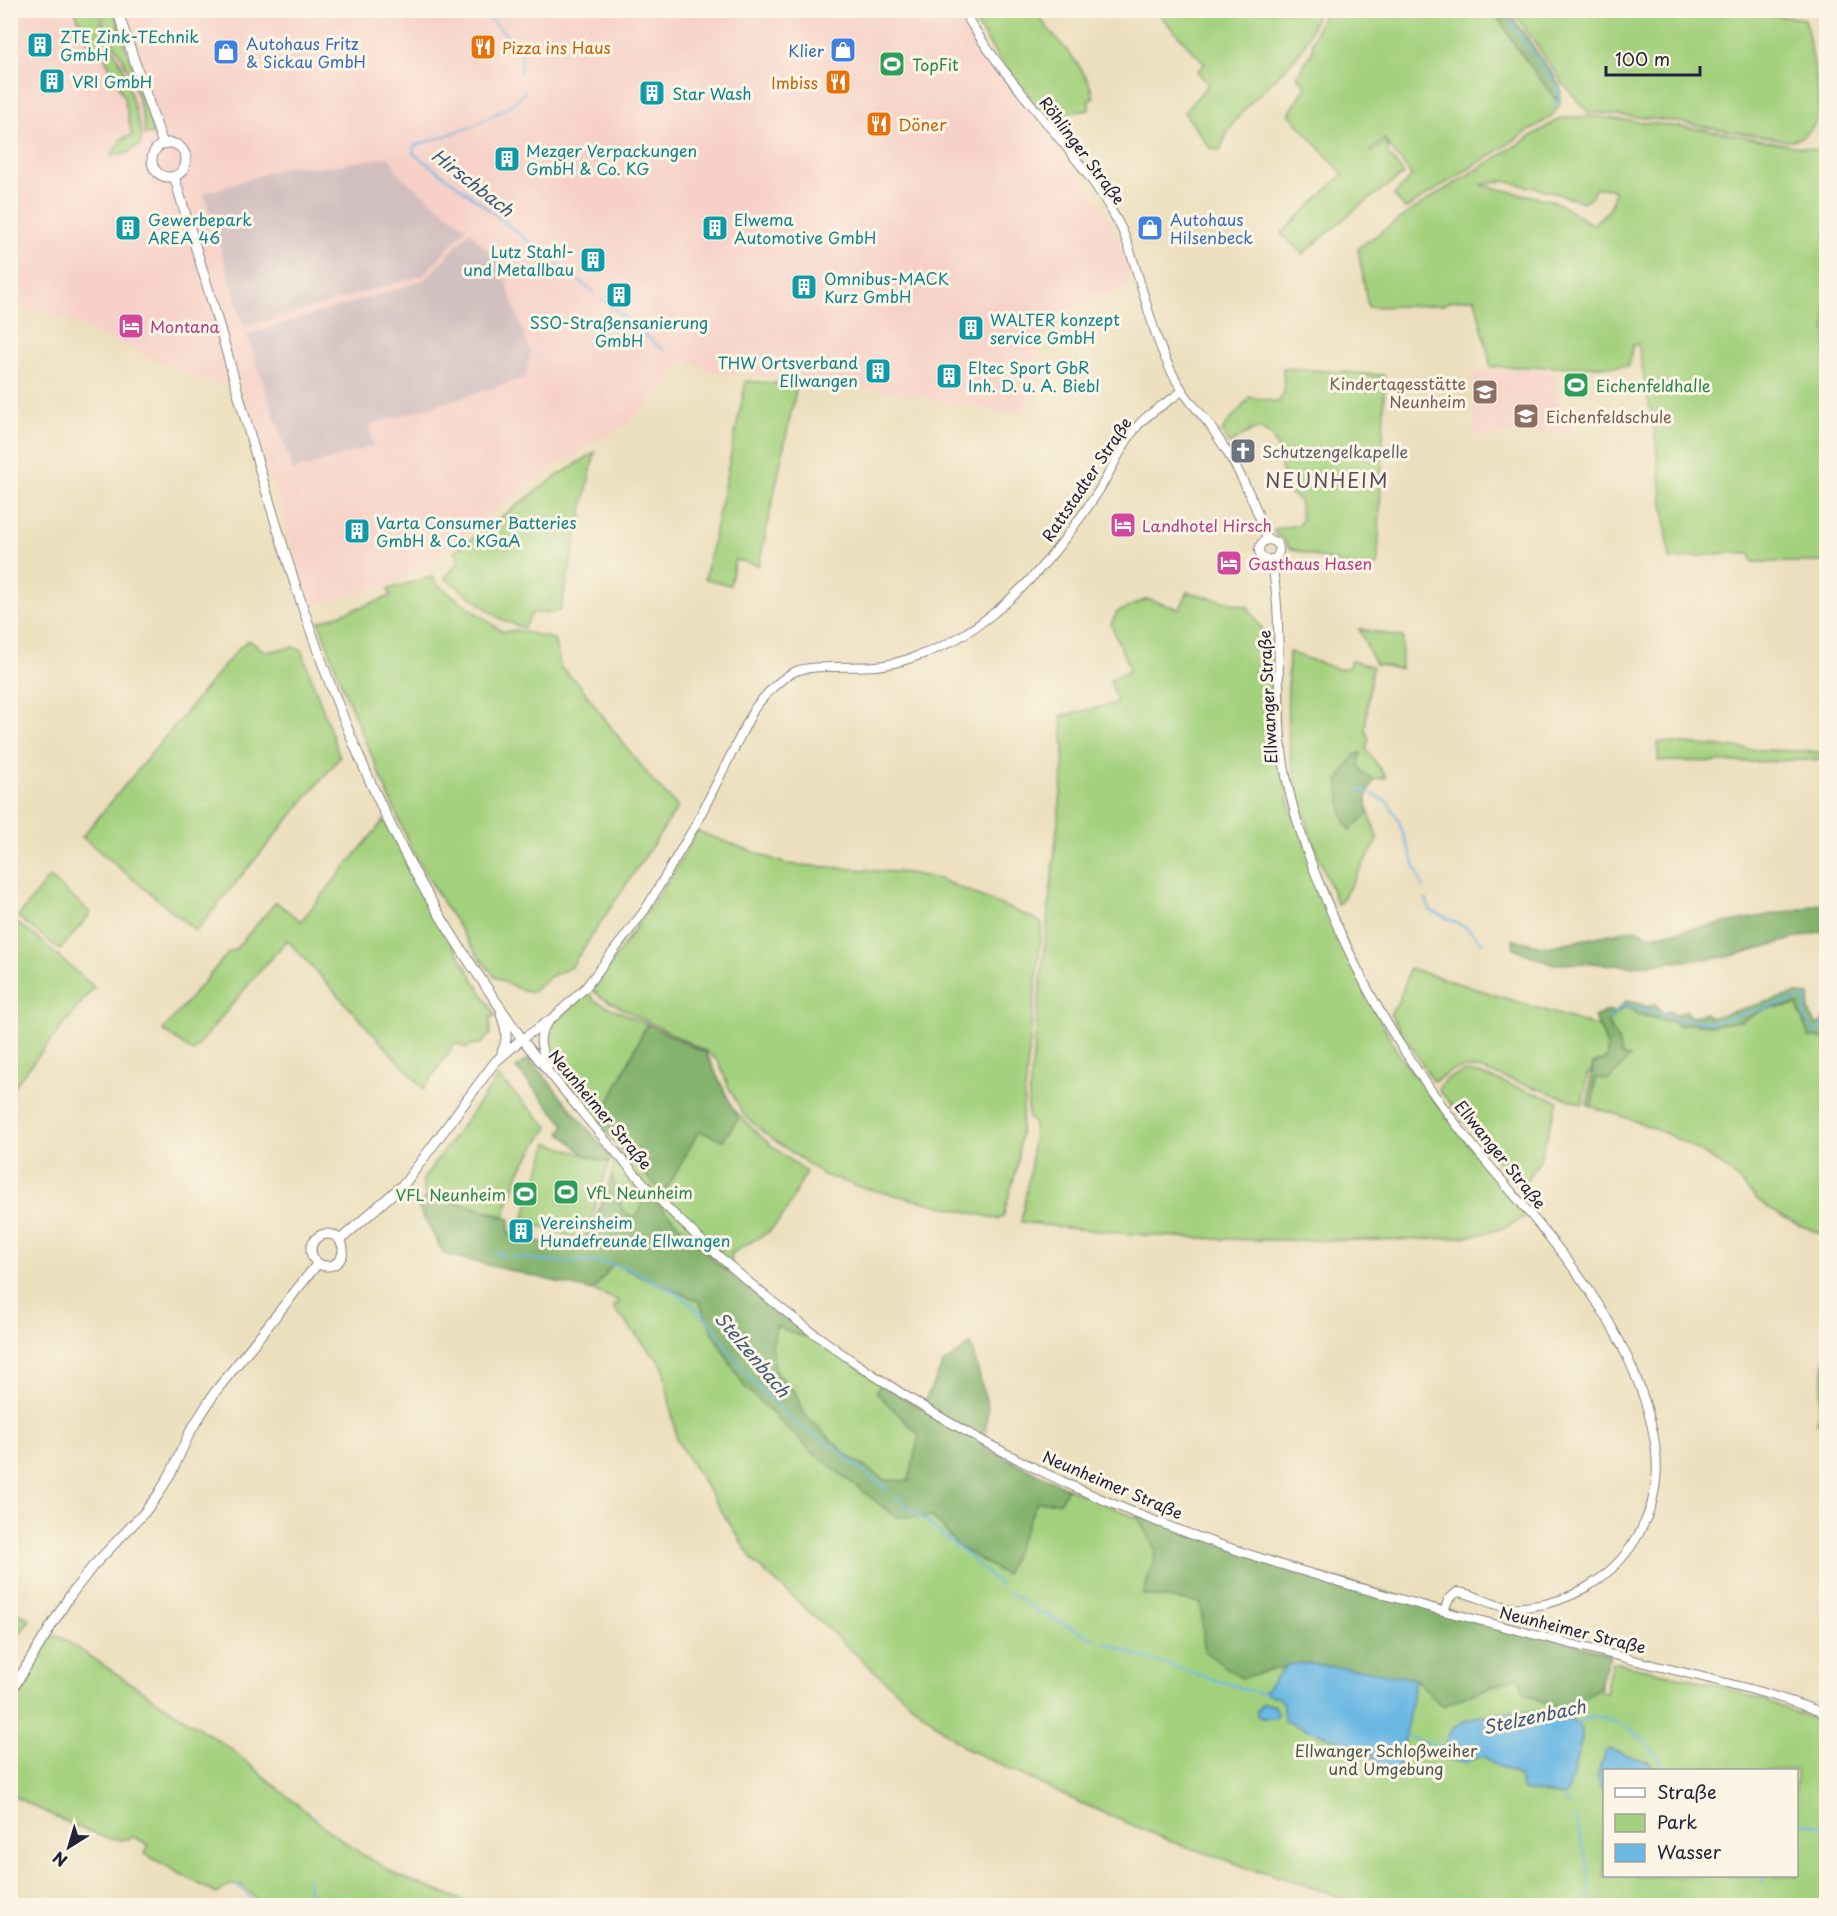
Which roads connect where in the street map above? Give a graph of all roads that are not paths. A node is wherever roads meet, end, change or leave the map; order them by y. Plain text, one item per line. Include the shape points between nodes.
1 (117, 10) edge
2 (963, 10) edge
3 (163, 144) junction
4 (174, 176) junction
5 (1164, 356) joint
6 (1182, 391) junction
7 (1267, 540) junction
8 (1271, 559) junction
9 (499, 1006) junction
10 (555, 1016) junction
11 (522, 1039) junction
12 (501, 1056) junction
13 (552, 1076) junction
14 (340, 1240) junction
15 (318, 1263) junction
16 (1444, 1611) junction
17 (10, 1694) edge
18 (1827, 1714) edge

1 - 3 main road
2 - 5 street, Röhlinger Straße via 998,64 1087,174 1118,222
3 - 4 main road via 153,154 152,163 158,173
3 - 4 main road via 174,144 185,156 185,166
4 - 9 main road via 283,550 344,723 402,849 446,926
5 - 6 street, Ellwanger Straße
6 - 7 street, Ellwanger Straße via 1210,426 1247,486
6 - 10 street, Rattstadter Straße via 1142,421 1054,554 1005,606 957,639 914,657 879,666 795,671 774,687 754,709 696,824 645,910 600,971
7 - 8 street, Ellwanger Straße via 1261,544 1260,552
7 - 8 street, Ellwanger Straße via 1279,548
8 - 16 street, Ellwanger Straße via 1277,595 1281,743 1286,773 1298,824 1330,910 1382,1016 1430,1089 1560,1249 1604,1312 1639,1386 1654,1434 1656,1490 1649,1513 1628,1551 1609,1570 1578,1593 1536,1606 1504,1606 1457,1593 1448,1600
9 - 11 main road
9 - 12 main road via 507,1032
10 - 11 street
10 - 13 street via 543,1029 540,1044
11 - 12 main road
11 - 13 street, Neunheimer Straße
12 - 14 main road via 405,1183
13 - 16 street, Neunheimer Straße via 650,1190 710,1247 825,1340 915,1401 1016,1458 1129,1510 1253,1556
14 - 15 main road via 344,1250 340,1260 331,1266
14 - 15 main road via 325,1234 314,1240 311,1252
15 - 17 main road via 215,1392 158,1495 69,1597
16 - 18 street, Neunheimer Straße via 1757,1690

